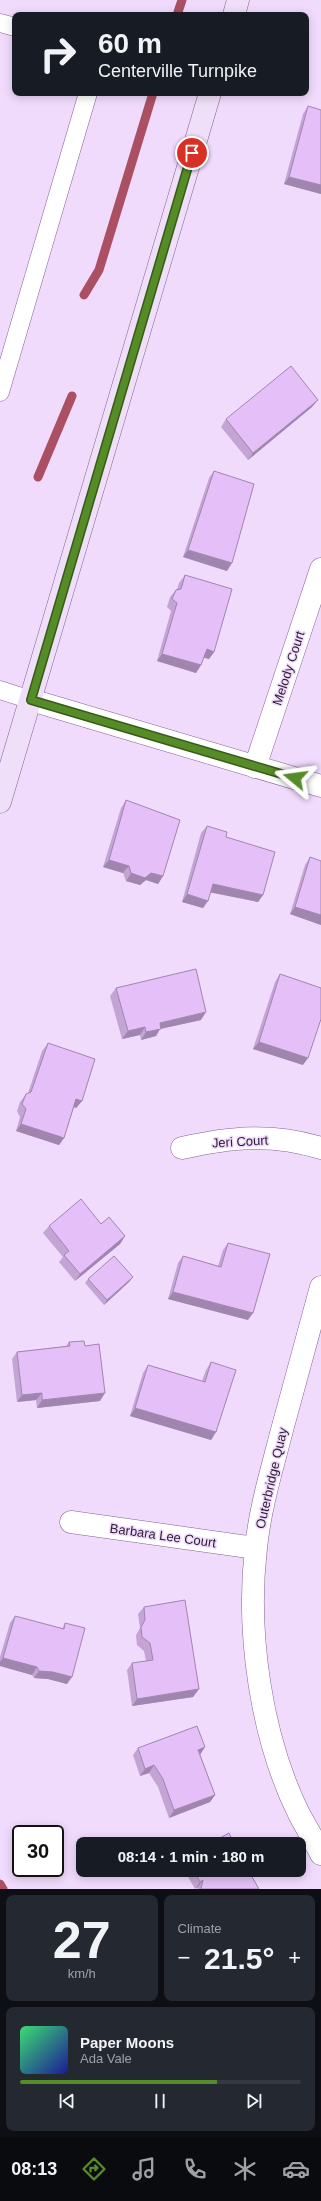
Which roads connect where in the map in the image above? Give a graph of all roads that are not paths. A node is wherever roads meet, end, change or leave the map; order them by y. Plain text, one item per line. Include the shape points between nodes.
1 (238, 0) edge
2 (235, 12) edge
3 (0, 23) edge
4 (12, 26) edge
5 (87, 96) edge
6 (209, 96) edge
7 (0, 392) edge
8 (321, 569) edge
9 (0, 690) edge
10 (31, 700) junction
11 (255, 767) junction
12 (321, 786) edge
13 (0, 802) edge
14 (182, 1148) dead end
15 (321, 1148) edge
16 (321, 1287) edge
17 (71, 1522) dead end
18 (256, 1548) junction
19 (321, 1854) edge

1 - 2 main road
3 - 4 lane
5 - 7 lane
6 - 10 main road
8 - 11 street, Melody Court
9 - 10 lane
10 - 11 street
10 - 13 main road
11 - 12 street
14 - 15 street, Jeri Court via 223,1139 264,1138
16 - 18 street, Outerbridge Quay via 264,1499
17 - 18 street, Barbara Lee Court
18 - 19 street, Outerbridge Quay via 253,1594 255,1653 262,1700 277,1757 296,1806

